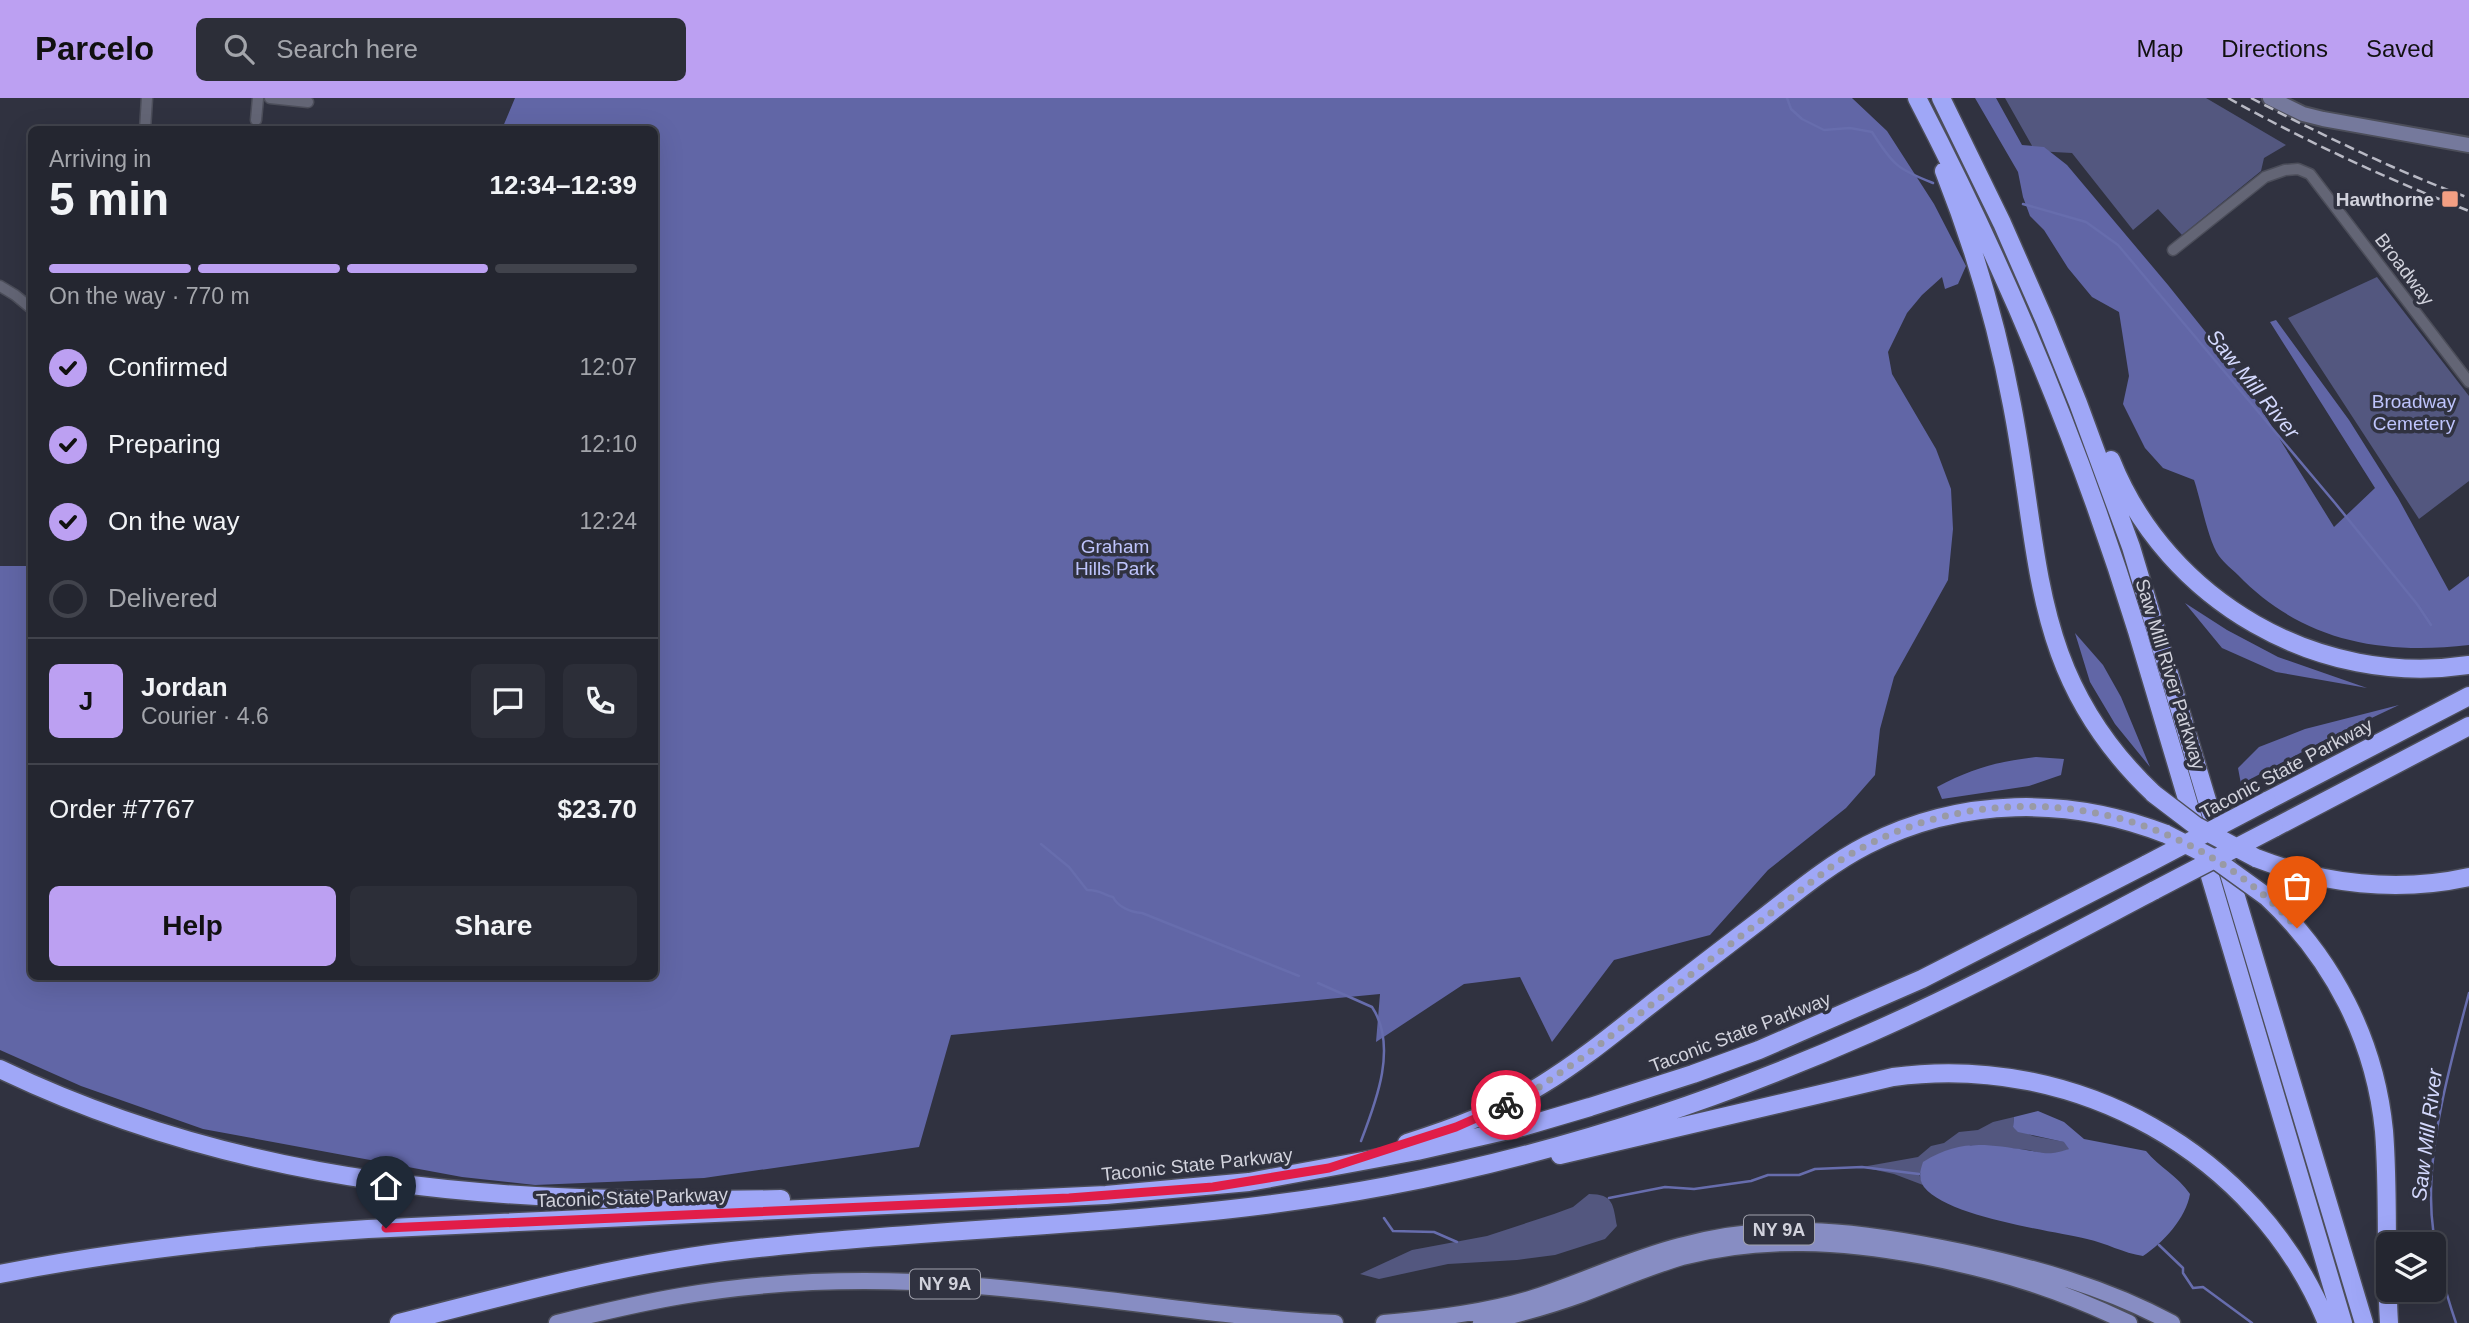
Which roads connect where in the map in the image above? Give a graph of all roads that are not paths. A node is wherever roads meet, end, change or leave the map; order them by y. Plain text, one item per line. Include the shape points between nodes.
1 (147, 98) edge
2 (258, 98) edge
3 (270, 98) edge
4 (1941, 98) edge
5 (2270, 98) edge
6 (308, 102) dead end
7 (1921, 106) edge
8 (256, 120) dead end
9 (145, 126) edge
10 (2469, 145) edge
11 (2010, 239) junction
12 (2174, 250) dead end
13 (0, 286) edge
14 (28, 306) edge
15 (2469, 382) edge
16 (2469, 665) edge
17 (2469, 696) edge
18 (2469, 726) edge
19 (2469, 877) edge
20 (0, 1069) edge
21 (1494, 1161) junction
22 (1329, 1168) junction
23 (839, 1209) junction
24 (0, 1274) edge
25 (399, 1323) edge
26 (556, 1323) edge
27 (1335, 1323) edge
28 (1384, 1323) edge
29 (1481, 1323) edge
30 (2129, 1323) edge
31 (2172, 1323) edge
32 (2327, 1323) edge
33 (2343, 1323) edge
34 (2364, 1323) edge
35 (2389, 1323) edge

1 - 9 street
2 - 8 street
3 - 6 street
4 - 11 highway, Saw Mill River Parkway
5 - 10 main road via 2313,117
7 - 19 highway, bridge via 1976,261 2001,352 2042,596 2054,642 2072,686 2101,735 2154,794 2196,826 2256,858 2307,874 2360,883 2406,885
7 - 33 highway, Saw Mill River Parkway via 2012,293 2109,544
11 - 16 highway via 2129,498 2161,545 2197,583 2255,625 2321,654 2388,667
11 - 34 highway, Saw Mill River Parkway via 2072,387 2137,564
12 - 15 street, Broadway via 2265,177 2298,169 2310,174
13 - 14 street
17 - 22 highway, Taconic State Parkway, bridge via 1922,979 1826,1023 1624,1097 1522,1127
18 - 21 highway, bridge via 1934,1004 1803,1062 1635,1122
20 - 23 highway via 168,1135 346,1177 539,1197 667,1201 816,1198
21 - 25 highway via 1385,1186 1229,1210 698,1256 587,1276
21 - 32 highway via 1577,1152 1892,1077 1955,1073 2021,1078 2121,1109 2169,1135 2212,1167 2259,1213 2287,1250
22 - 23 highway, Taconic State Parkway via 1213,1187
22 - 35 highway, bridge via 1456,1127 1529,1093 1595,1048 1822,873 1866,845 1965,812 2036,807 2106,815 2166,834 2213,858 2267,897 2336,982 2371,1064 2384,1132
23 - 24 highway, Taconic State Parkway via 296,1234 153,1249
26 - 27 main road, NY 9A via 718,1291 892,1282 1001,1288
28 - 31 main road, NY 9A via 1527,1300 1697,1241 1803,1230 1878,1236 2020,1265 2106,1292
29 - 30 main road, NY 9A via 1549,1306 1683,1257 1796,1242 1889,1250 1994,1271 2048,1288

